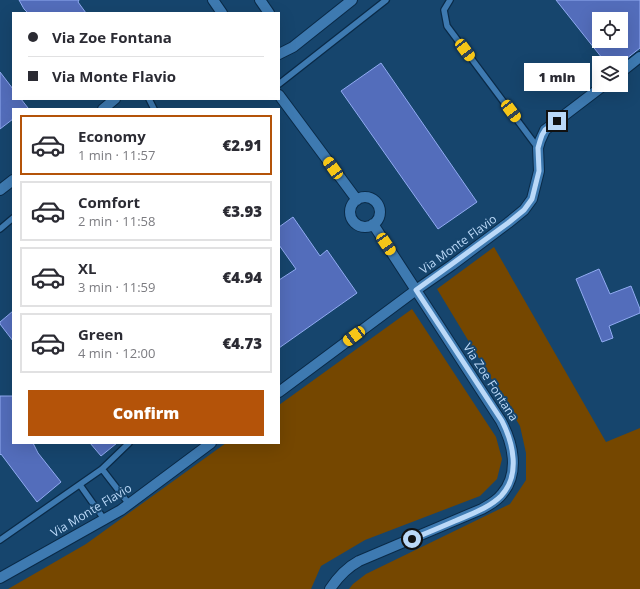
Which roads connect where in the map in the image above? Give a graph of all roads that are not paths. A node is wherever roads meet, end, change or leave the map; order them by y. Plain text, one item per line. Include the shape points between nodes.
1 (214, 0) edge
2 (260, 0) edge
3 (352, 0) edge
4 (386, 0) edge
5 (450, 0) edge
6 (221, 12) edge
7 (268, 12) edge
8 (280, 54) edge
9 (640, 57) edge
10 (628, 66) edge
11 (280, 83) edge
12 (595, 92) edge
13 (280, 96) edge
14 (114, 100) edge
15 (104, 108) edge
16 (538, 148) junction
17 (12, 181) edge
18 (0, 190) edge
19 (356, 200) junction
20 (12, 219) edge
21 (373, 224) junction
22 (0, 229) edge
23 (416, 290) junction
24 (280, 391) edge
25 (128, 444) edge
26 (210, 444) edge
27 (102, 469) junction
28 (80, 485) junction
29 (128, 504) junction
30 (104, 519) junction
31 (0, 540) edge
32 (0, 578) edge
33 (330, 589) edge

1 - 6 street
2 - 7 street
3 - 8 street via 293,47
4 - 11 lane
5 - 16 lane via 444,10 447,26
9 - 10 street
12 - 16 street, Via Monte Flavio via 545,130
13 - 19 street
14 - 15 street
16 - 23 street, Via Monte Flavio via 539,171 532,199 524,210
17 - 18 street
19 - 21 street via 350,211 352,220 364,226
19 - 21 street via 365,197 377,204 378,217
20 - 22 lane
21 - 23 street, Via Zoe Fontana
23 - 24 street, Via Monte Flavio
23 - 33 street, Via Zoe Fontana via 508,432 513,456 512,476 502,495 495,501 466,516 359,561 343,571
25 - 27 lane
26 - 29 street, Via Monte Flavio
27 - 28 lane
27 - 29 lane
28 - 30 lane
28 - 31 lane
29 - 30 street, Via Monte Flavio
30 - 32 street, Via Monte Flavio

